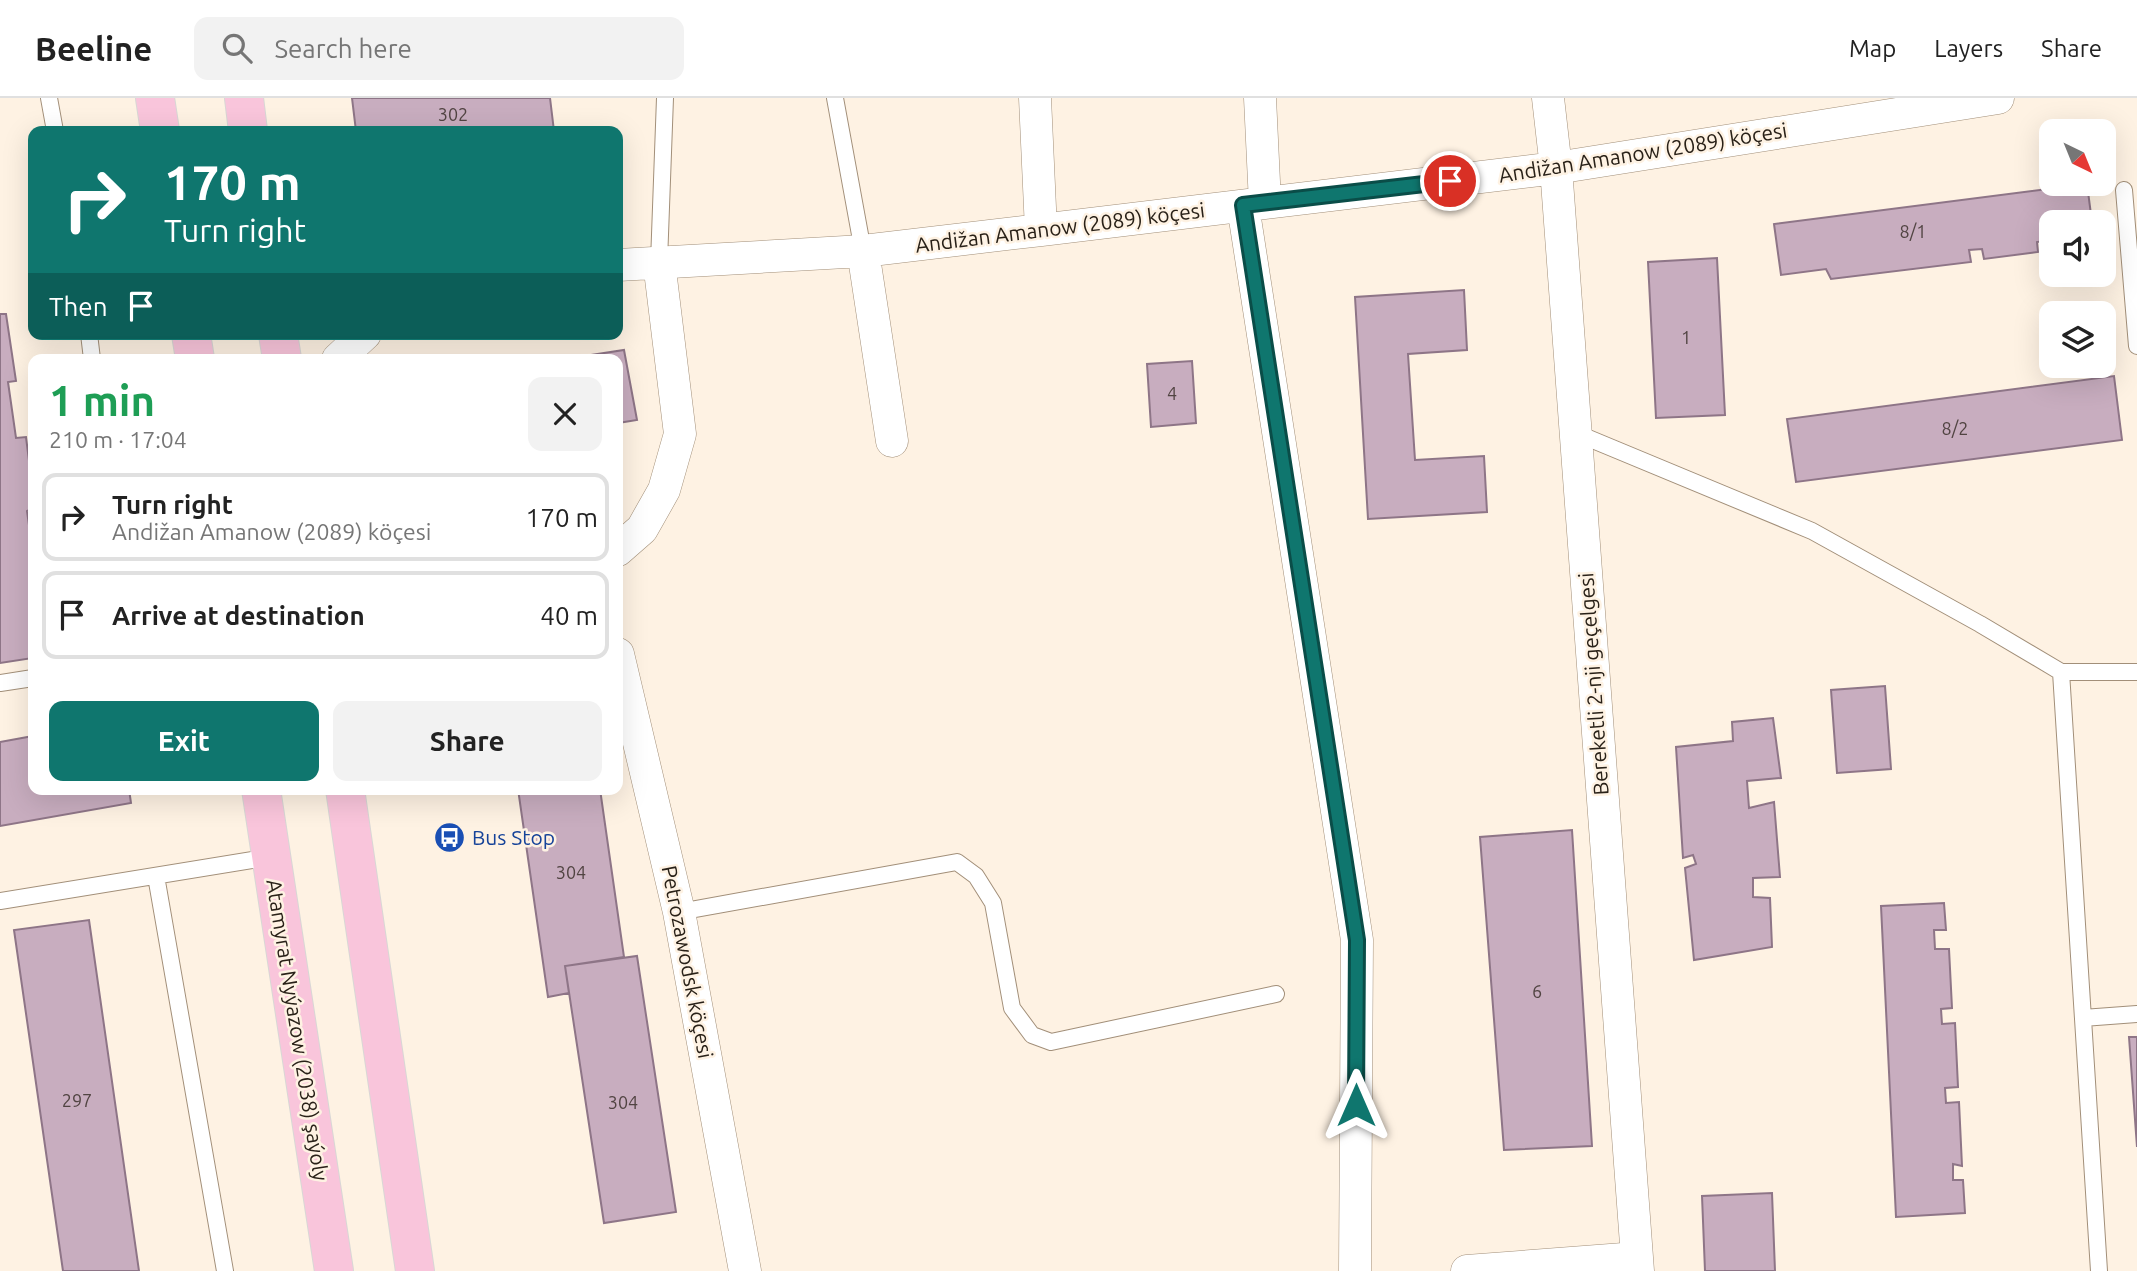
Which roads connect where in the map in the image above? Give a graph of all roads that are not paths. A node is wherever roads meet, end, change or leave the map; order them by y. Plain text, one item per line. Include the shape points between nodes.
1 (49, 98) edge
2 (155, 98) edge
3 (244, 98) edge
4 (665, 98) edge
5 (835, 98) edge
6 (1035, 98) edge
7 (1260, 98) edge
8 (1548, 98) edge
9 (1998, 98) edge
10 (54, 126) edge
11 (159, 126) edge
12 (247, 126) edge
13 (1556, 168) junction
14 (2124, 190) dead end
15 (1254, 204) junction
16 (1041, 230) junction
17 (863, 251) junction
18 (659, 262) junction
19 (623, 265) edge
20 (359, 340) edge
21 (2137, 346) edge
22 (343, 354) edge
23 (1576, 433) junction
24 (892, 441) dead end
25 (623, 546) edge
26 (2061, 672) junction
27 (2137, 672) edge
28 (623, 675) edge
29 (28, 679) edge
30 (0, 683) edge
31 (262, 795) edge
32 (346, 795) edge
33 (271, 857) junction
34 (156, 876) junction
35 (0, 901) edge
36 (679, 912) junction
37 (1276, 994) dead end
38 (2137, 1014) edge
39 (2083, 1018) junction
40 (1637, 1265) edge
41 (225, 1271) edge
42 (334, 1271) edge
43 (415, 1271) edge
44 (745, 1271) edge
45 (1355, 1271) edge
46 (1467, 1271) edge
47 (2099, 1271) edge

1 - 10 lane
2 - 11 main road
3 - 12 main road
4 - 18 lane
5 - 17 lane
6 - 16 street
7 - 15 street
8 - 13 street, Bereketli 2-nji geçelgesi
9 - 13 street, Andižan Amanow (2089) köçesi
13 - 15 street, Andižan Amanow (2089) köçesi
13 - 23 street, Bereketli 2-nji geçelgesi
14 - 21 lane
15 - 16 street, Andižan Amanow (2089) köçesi
15 - 45 street via 1357,940
16 - 17 street, Andižan Amanow (2089) köçesi
17 - 18 street, Andižan Amanow (2089) köçesi
17 - 24 street
18 - 19 street, Andižan Amanow (2089) köçesi
18 - 25 street via 680,434 664,490 642,529
20 - 22 street
23 - 26 lane via 1812,531
23 - 40 street, Bereketli 2-nji geçelgesi
26 - 27 lane
26 - 39 lane
28 - 36 street, Petrozawodsk köçesi
29 - 30 lane
31 - 33 main road, Atamyrat Nyýazow (2038) şaýoly
32 - 43 main road
33 - 34 lane
33 - 42 main road, Atamyrat Nyýazow (2038) şaýoly
34 - 35 lane
34 - 41 lane
36 - 37 lane via 957,862 976,876 993,903 1012,1008 1032,1035 1051,1042
36 - 44 street, Petrozawodsk köçesi
38 - 39 lane
39 - 47 lane
40 - 46 street

